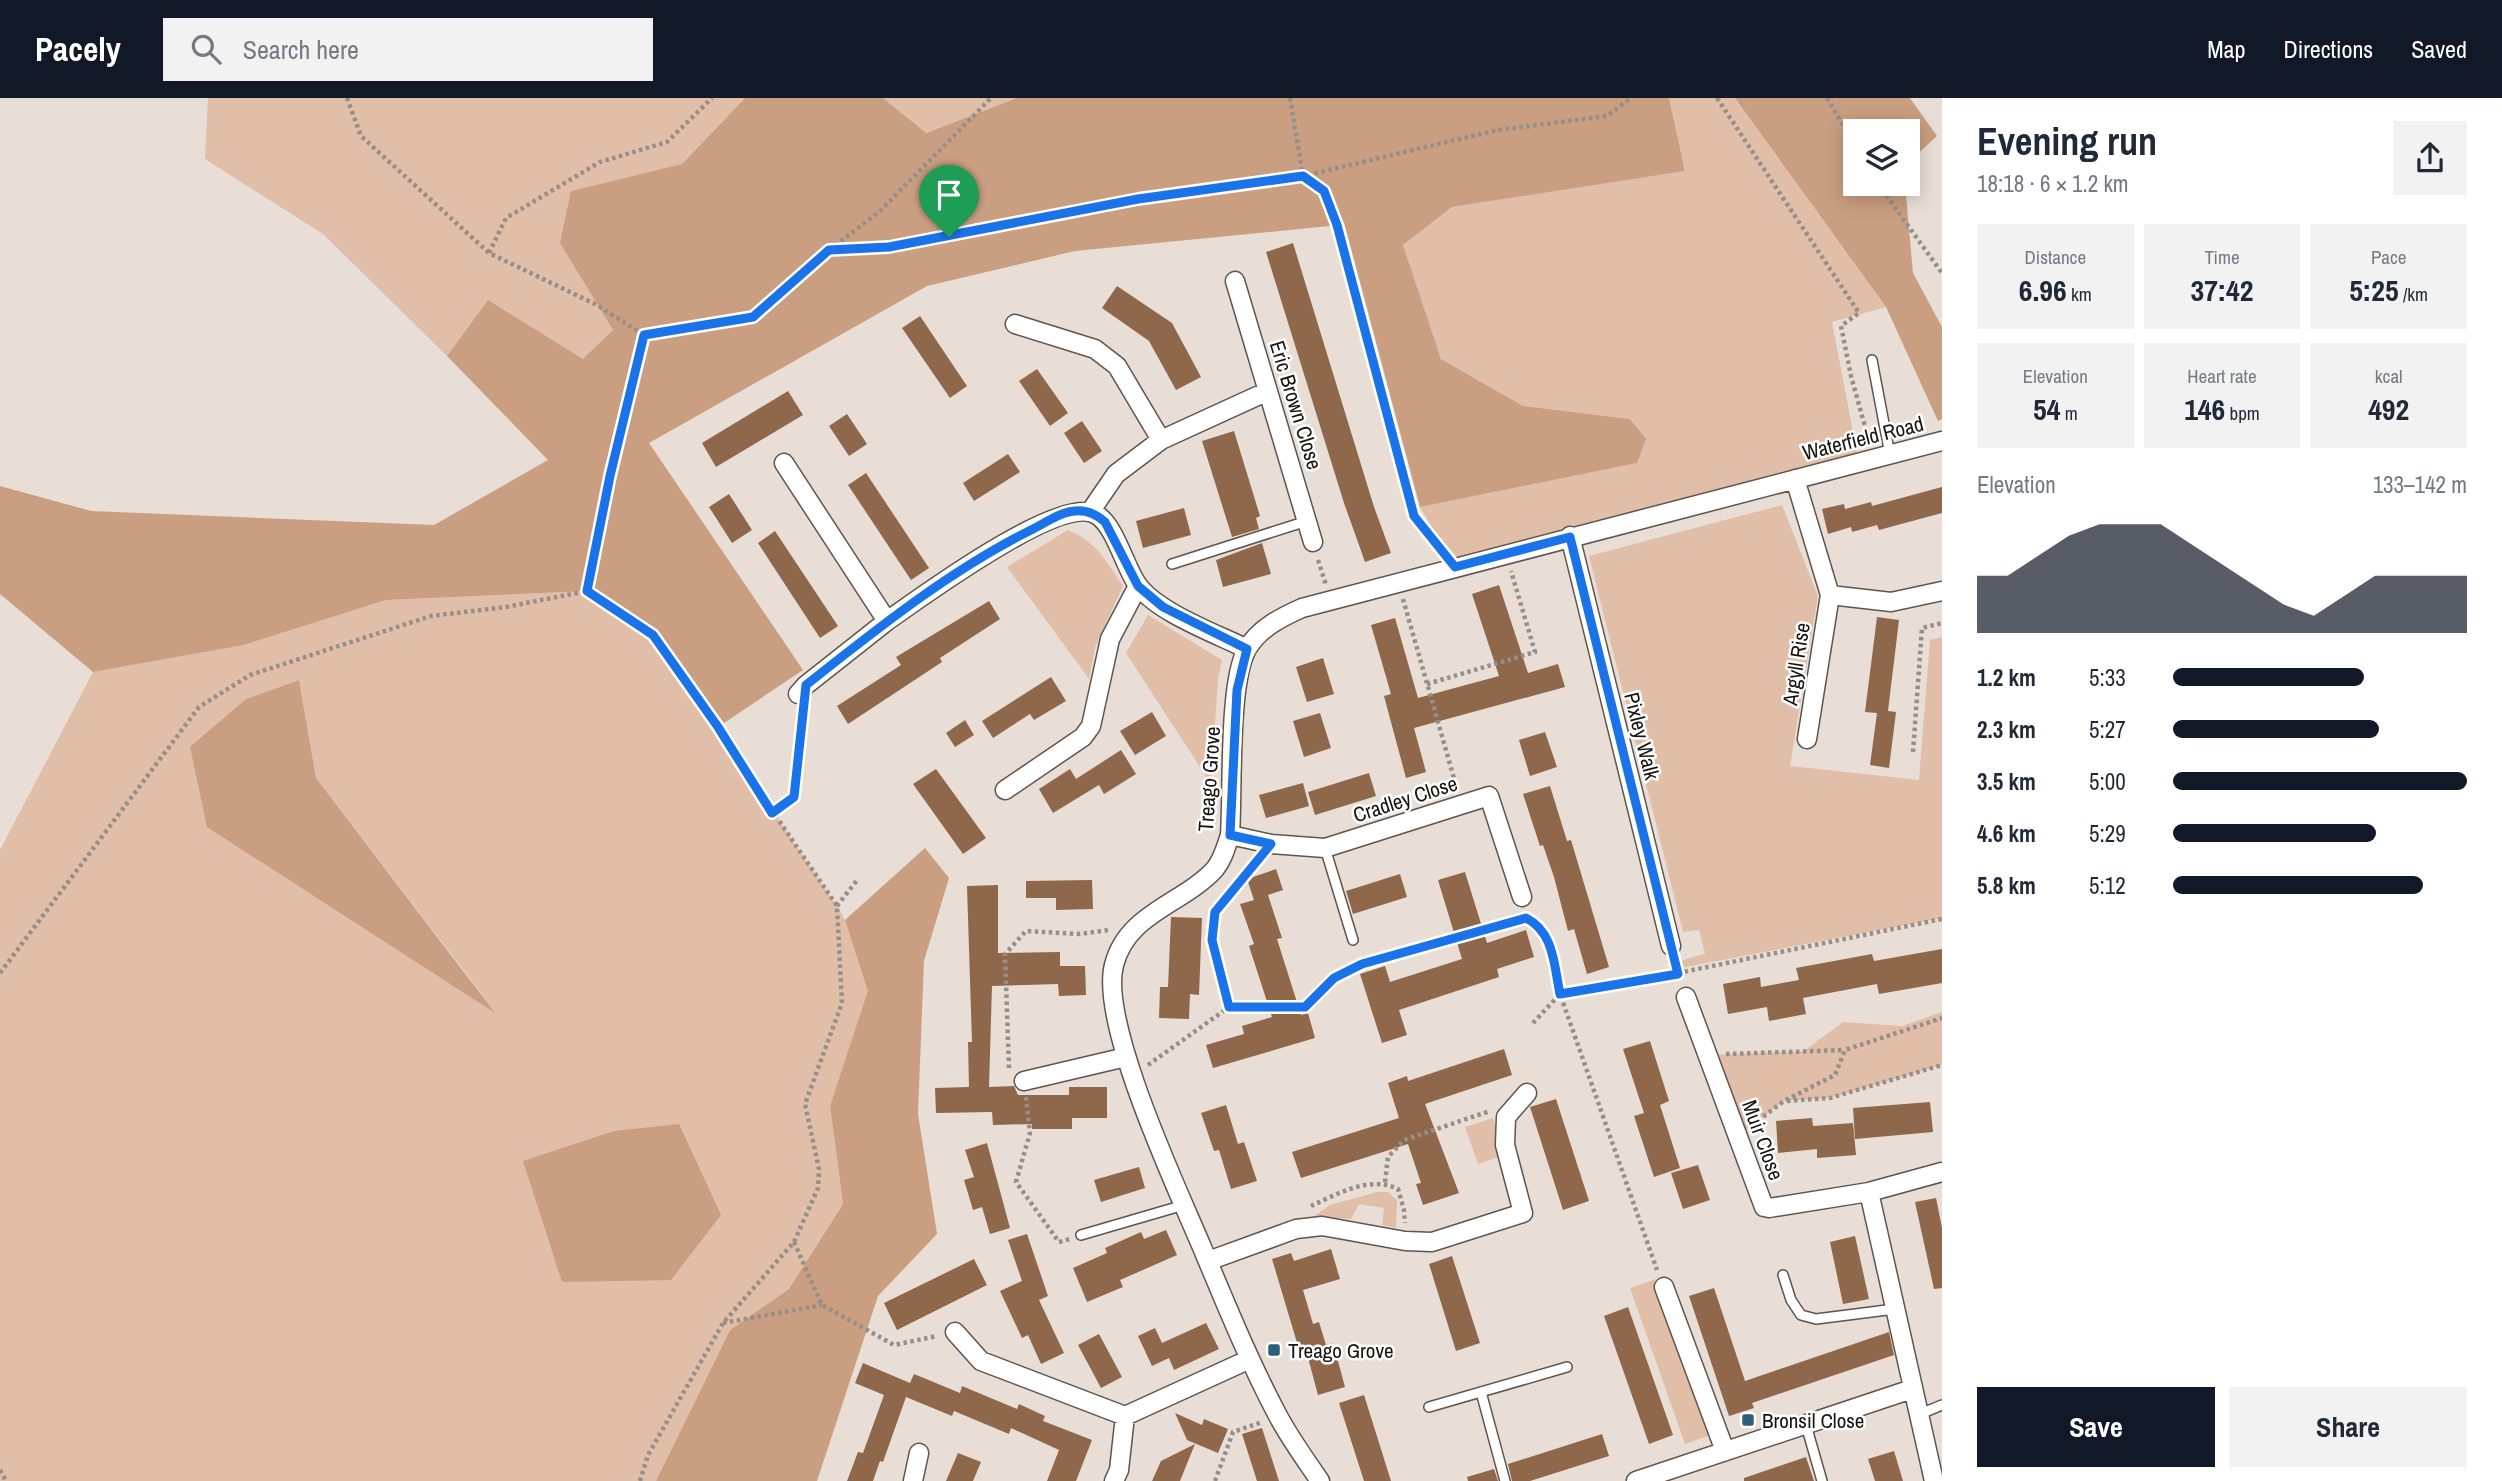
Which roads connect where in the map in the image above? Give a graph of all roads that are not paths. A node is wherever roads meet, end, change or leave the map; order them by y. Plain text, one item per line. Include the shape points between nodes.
1 (1235, 281) dead end
2 (1015, 324) dead end
3 (1872, 360) dead end
4 (1268, 391) junction
5 (1161, 440) junction
6 (1942, 441) edge
7 (1882, 457) junction
8 (784, 463) dead end
9 (1795, 479) junction
10 (1090, 512) junction
11 (1307, 521) junction
12 (1570, 537) junction
13 (1313, 542) road end
14 (1172, 564) dead end
15 (1138, 586) junction
16 (1942, 591) edge
17 (1829, 595) junction
18 (887, 621) junction
19 (1247, 649) junction
20 (802, 690) road end
21 (1807, 740) dead end
22 (1004, 790) dead end
23 (1230, 835) junction
24 (1325, 848) junction
25 (1522, 897) dead end
26 (1353, 940) dead end
27 (1671, 946) road end
28 (1686, 998) road end
29 (1126, 1056) junction
30 (1024, 1081) dead end
31 (1526, 1097) road end
32 (1942, 1172) edge
33 (1869, 1192) junction
34 (1184, 1205) junction
35 (1081, 1236) dead end
36 (1208, 1261) junction
37 (1783, 1275) dead end
38 (1664, 1287) road end
39 (1895, 1309) junction
40 (956, 1332) road end
41 (1250, 1359) junction
42 (1567, 1367) dead end
43 (1912, 1390) junction
44 (1480, 1392) junction
45 (1942, 1405) edge
46 (1429, 1407) dead end
47 (1918, 1415) junction
48 (1125, 1416) junction
49 (1805, 1425) junction
50 (1725, 1451) junction
51 (919, 1453) dead end
52 (913, 1481) edge
53 (1114, 1481) edge
54 (1320, 1481) edge
55 (1505, 1481) edge
56 (1636, 1481) edge
57 (1822, 1481) edge
58 (1934, 1481) edge

1 - 4 street, Eric Brown Close
2 - 5 street via 1095,349 1116,366
3 - 7 lane
4 - 5 street
4 - 11 street, Eric Brown Close
5 - 10 street via 1116,474
6 - 7 street, Waterfield Road
7 - 9 street, Waterfield Road
8 - 18 street
9 - 12 street
9 - 17 street, Argyll Rise
10 - 15 street via 1105,522
10 - 18 street via 1062,514 992,550
11 - 13 street, Eric Brown Close
11 - 14 lane
12 - 19 street via 1302,607 1281,617
12 - 27 street, Pixley Walk
15 - 19 street via 1163,607
15 - 22 street via 1110,639 1091,726 1083,737
16 - 17 street via 1891,602
17 - 21 street, Argyll Rise
18 - 20 street
19 - 23 street, Treago Grove via 1237,690
23 - 24 street, Cradley Close
23 - 29 street, Treago Grove via 1215,869 1133,927 1120,946 1112,986
24 - 25 street, Cradley Close via 1489,796
24 - 26 lane
28 - 33 street, Muir Close via 1764,1207
29 - 30 street
29 - 34 street, Treago Grove
31 - 36 street via 1506,1117 1505,1145 1523,1213 1432,1242 1322,1226 1296,1229
32 - 33 street, Muir Close
33 - 39 street
34 - 35 lane
34 - 36 street, Treago Grove
36 - 41 street, Treago Grove
37 - 39 lane via 1801,1315 1816,1319
38 - 50 street
39 - 43 street
40 - 48 street via 981,1361
41 - 48 street
41 - 54 street, Treago Grove via 1278,1416
42 - 44 lane
43 - 47 street
43 - 49 street
44 - 46 lane
44 - 55 lane
45 - 47 lane
47 - 58 street
48 - 53 street
49 - 50 street
49 - 57 lane
50 - 56 street
51 - 52 street

